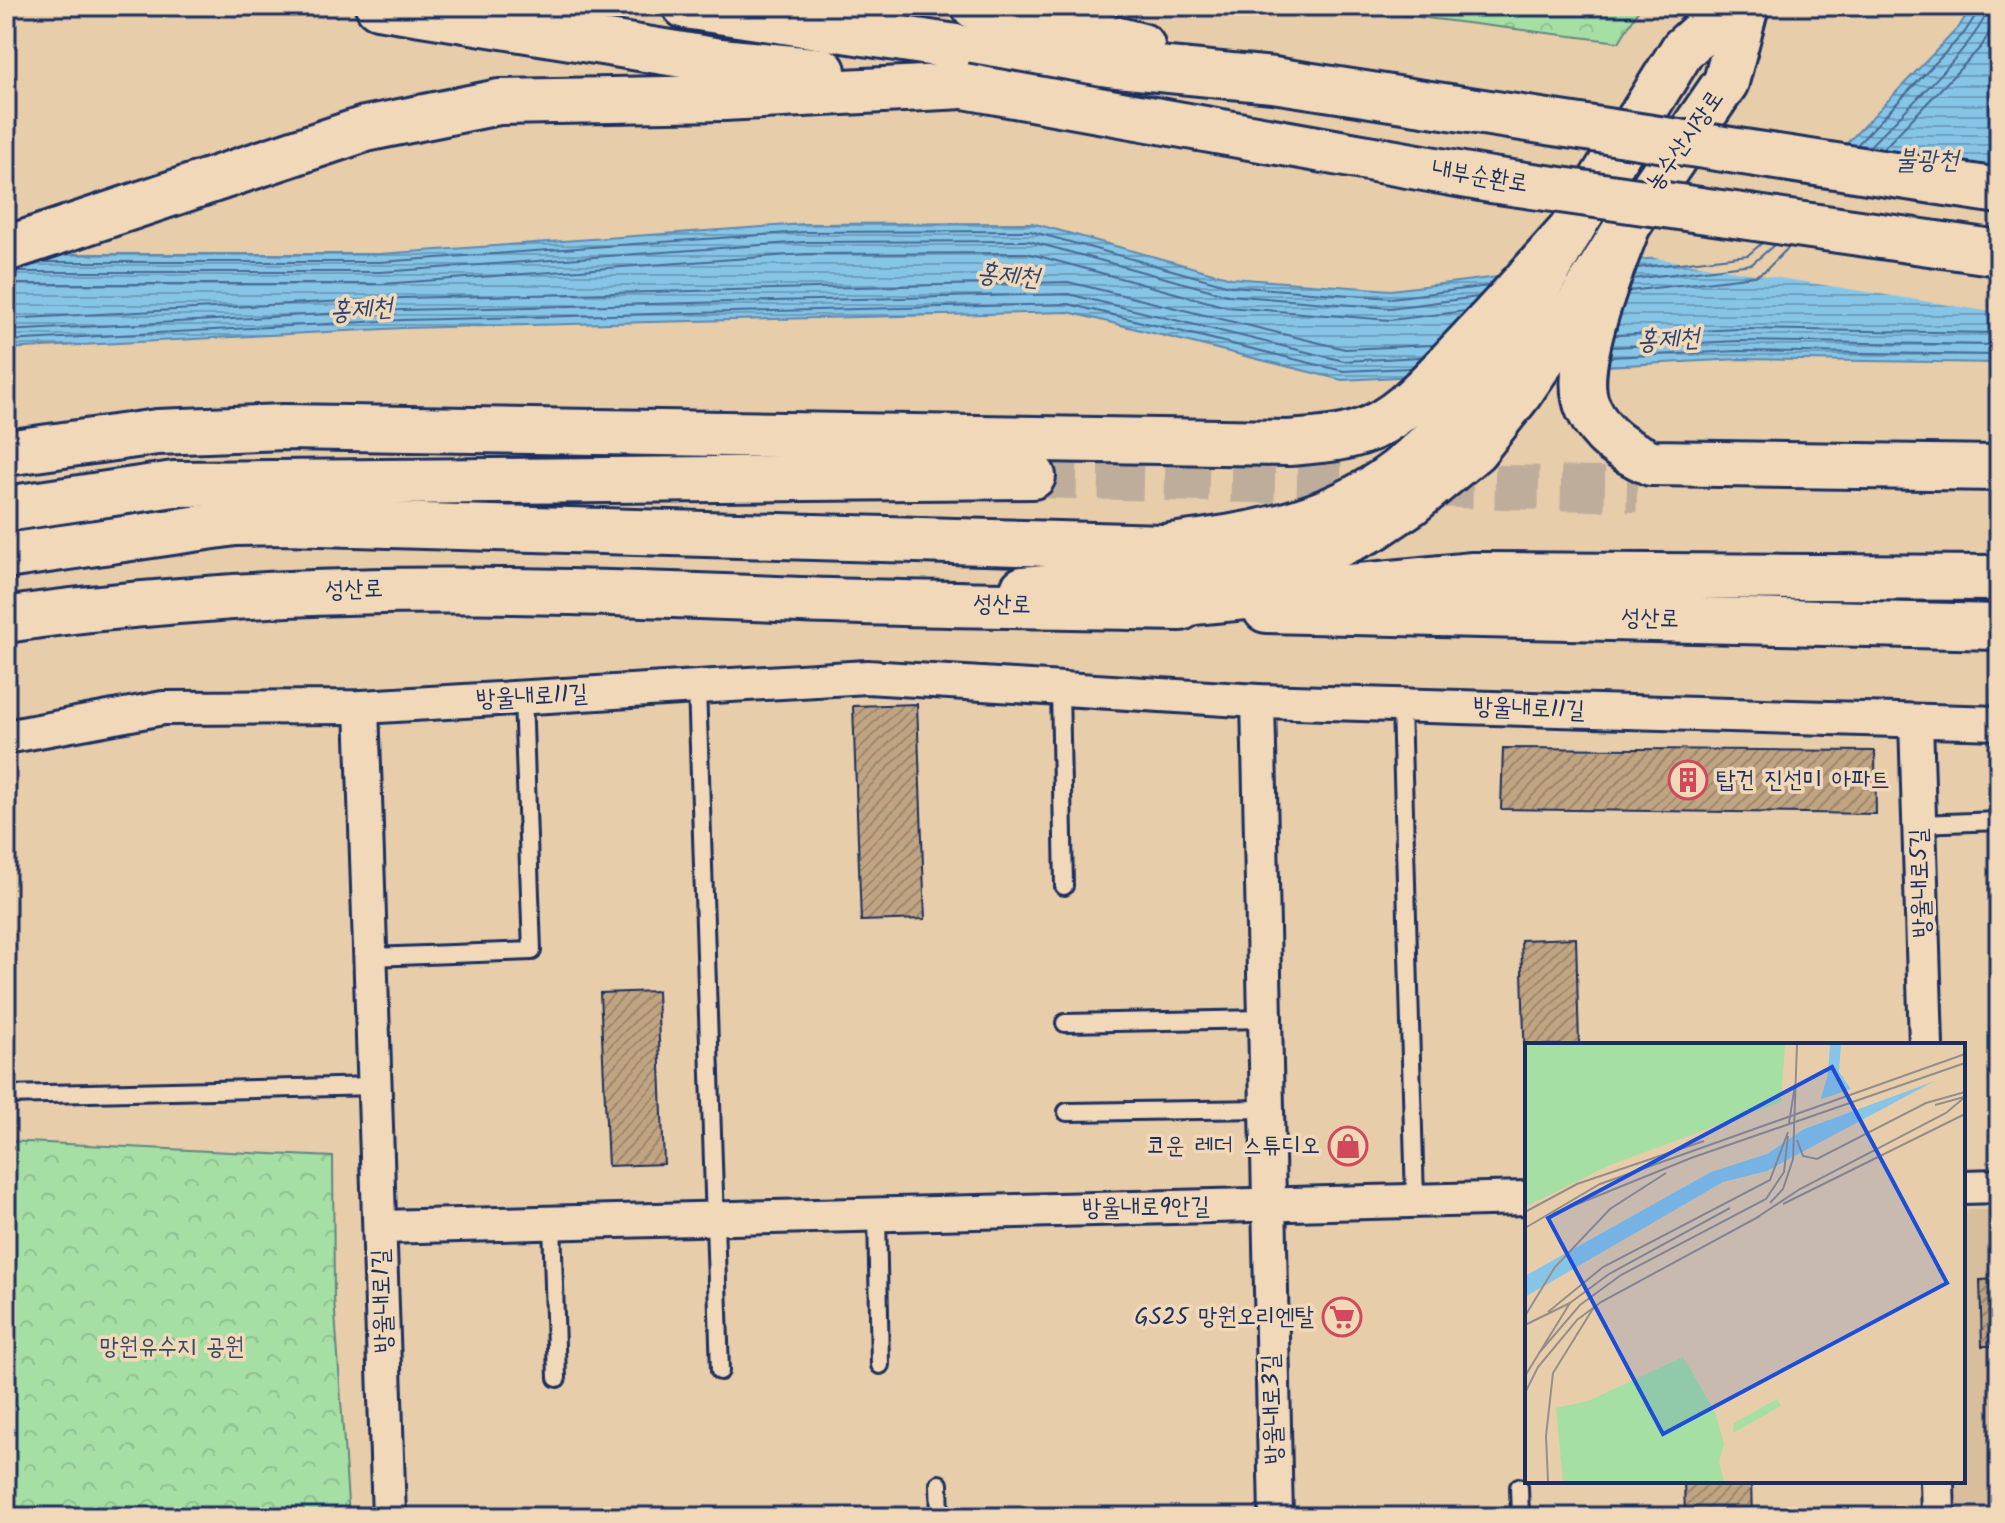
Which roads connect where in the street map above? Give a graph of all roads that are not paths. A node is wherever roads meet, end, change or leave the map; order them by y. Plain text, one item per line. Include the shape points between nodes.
1 (378, 6) edge
2 (685, 6) edge
3 (974, 6) edge
4 (1731, 6) edge
5 (1746, 6) edge
6 (1273, 80) junction
7 (964, 86) junction
8 (1999, 191) edge
9 (1628, 225) junction
10 (1571, 230) junction
11 (6, 249) edge
12 (1999, 253) edge
13 (1456, 443) junction
14 (6, 453) edge
15 (1999, 468) edge
16 (1630, 470) junction
17 (1033, 476) tunnel mouth
18 (1999, 498) edge
19 (6, 509) edge
20 (6, 556) edge
21 (1999, 578) edge
22 (861, 602) junction
23 (1142, 607) junction
24 (6, 620) edge
25 (1999, 627) edge
26 (697, 687) junction
27 (1060, 689) junction
28 (523, 697) junction
29 (1258, 701) junction
30 (1401, 706) junction
31 (362, 707) junction
32 (1916, 721) junction
33 (1999, 723) edge
34 (6, 737) edge
35 (1999, 821) edge
36 (1919, 824) junction
37 (1064, 886) dead end
38 (371, 957) junction
39 (1264, 1019) junction
40 (1065, 1023) dead end
41 (1926, 1043) edge
42 (375, 1086) junction
43 (6, 1095) edge
44 (1265, 1109) junction
45 (1067, 1112) dead end
46 (1999, 1186) edge
47 (1965, 1187) edge
48 (1525, 1198) edge
49 (1415, 1200) junction
50 (1267, 1204) junction
51 (877, 1215) junction
52 (716, 1219) junction
53 (552, 1223) junction
54 (380, 1227) junction
55 (880, 1365) dead end
56 (720, 1371) dead end
57 (557, 1378) dead end
58 (1937, 1483) edge
59 (939, 1484) dead end
60 (1519, 1487) dead end
61 (389, 1517) edge
62 (940, 1517) edge
63 (1276, 1517) edge
64 (1520, 1517) edge
65 (1938, 1517) edge

1 - 7 main road via 720,61
2 - 6 main road via 1002,54
3 - 6 main road
4 - 10 main road, bridge via 1683,49
5 - 9 main road, 농수산시장로, bridge via 1726,82
6 - 8 main road, bridge
7 - 11 main road via 499,102 365,129
7 - 12 main road, 내부순환로, bridge via 1491,180
9 - 13 main road via 1519,394
9 - 16 main road via 1597,306 1584,379 1586,405
10 - 13 main road via 1480,384
10 - 14 main road via 1419,393 1384,421 1330,439 1288,443 284,427 157,432
13 - 20 main road via 1352,500 1302,520 1257,533 1163,547 285,522 235,523
13 - 22 main road via 1410,504 1329,549 1236,572
15 - 16 main road via 1651,463
16 - 18 main road
17 - 19 main road via 174,484
21 - 23 main road via 1473,575
22 - 23 main road, 성산로
22 - 24 main road, 성산로 via 392,589 237,595
23 - 25 main road, 성산로
26 - 27 street, 방울내로11길 via 867,677
26 - 28 street, 방울내로11길
26 - 52 lane
27 - 29 street, 방울내로11길
27 - 37 lane
28 - 31 street, 방울내로11길
28 - 38 lane via 532,951
29 - 30 street, 방울내로11길
29 - 39 street, 방울내로3길
30 - 32 street, 방울내로11길
30 - 49 lane
31 - 34 street, 방울내로11길 via 163,708
31 - 38 street, 방울내로1길
32 - 33 street, 방울내로11길
32 - 36 street, 방울내로5길
35 - 36 lane
36 - 41 street, 방울내로5길
38 - 42 street, 방울내로1길
39 - 40 lane
39 - 44 street, 방울내로3길
42 - 43 lane
42 - 54 street, 방울내로1길
44 - 45 lane
44 - 50 street, 방울내로3길
46 - 47 street
48 - 49 street, 방울내로9안길
49 - 50 street, 방울내로9안길
50 - 51 street, 방울내로9안길
50 - 63 street, 방울내로3길
51 - 52 street, 방울내로9안길
51 - 55 lane
52 - 53 street, 방울내로9안길
52 - 56 lane
53 - 54 street, 방울내로9안길
53 - 57 lane
54 - 61 street, 방울내로1길
58 - 65 street
59 - 62 lane
60 - 64 lane

